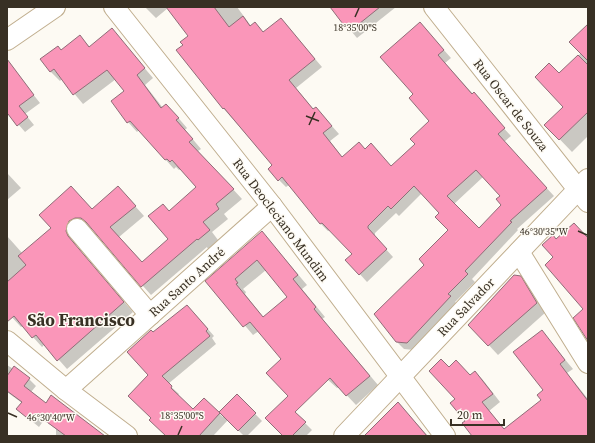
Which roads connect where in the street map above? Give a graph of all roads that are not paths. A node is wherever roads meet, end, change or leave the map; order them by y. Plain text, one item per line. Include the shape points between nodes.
1 (55, 7) edge
2 (114, 7) edge
3 (434, 7) edge
4 (7, 40) edge
5 (585, 190) edge
6 (272, 206) junction
7 (77, 229) dead end
8 (519, 252) junction
9 (150, 316) junction
10 (7, 342) edge
11 (588, 363) edge
12 (399, 377) junction
13 (66, 390) junction
14 (127, 436) edge
15 (344, 436) edge
16 (445, 436) edge

1 - 4 street
2 - 6 street, Rua Deocleciano Mundim
3 - 5 street, Rua Oscar de Souza
5 - 8 street, Rua Salvador
6 - 9 street, Rua Santo André
6 - 12 street, Rua Deocleciano Mundim
7 - 9 street
8 - 11 street
8 - 12 street, Rua Salvador
9 - 13 street, Rua Santo André
10 - 13 street
12 - 15 street, Rua Salvador
12 - 16 street, Rua Deocleciano Mundim
13 - 14 street

